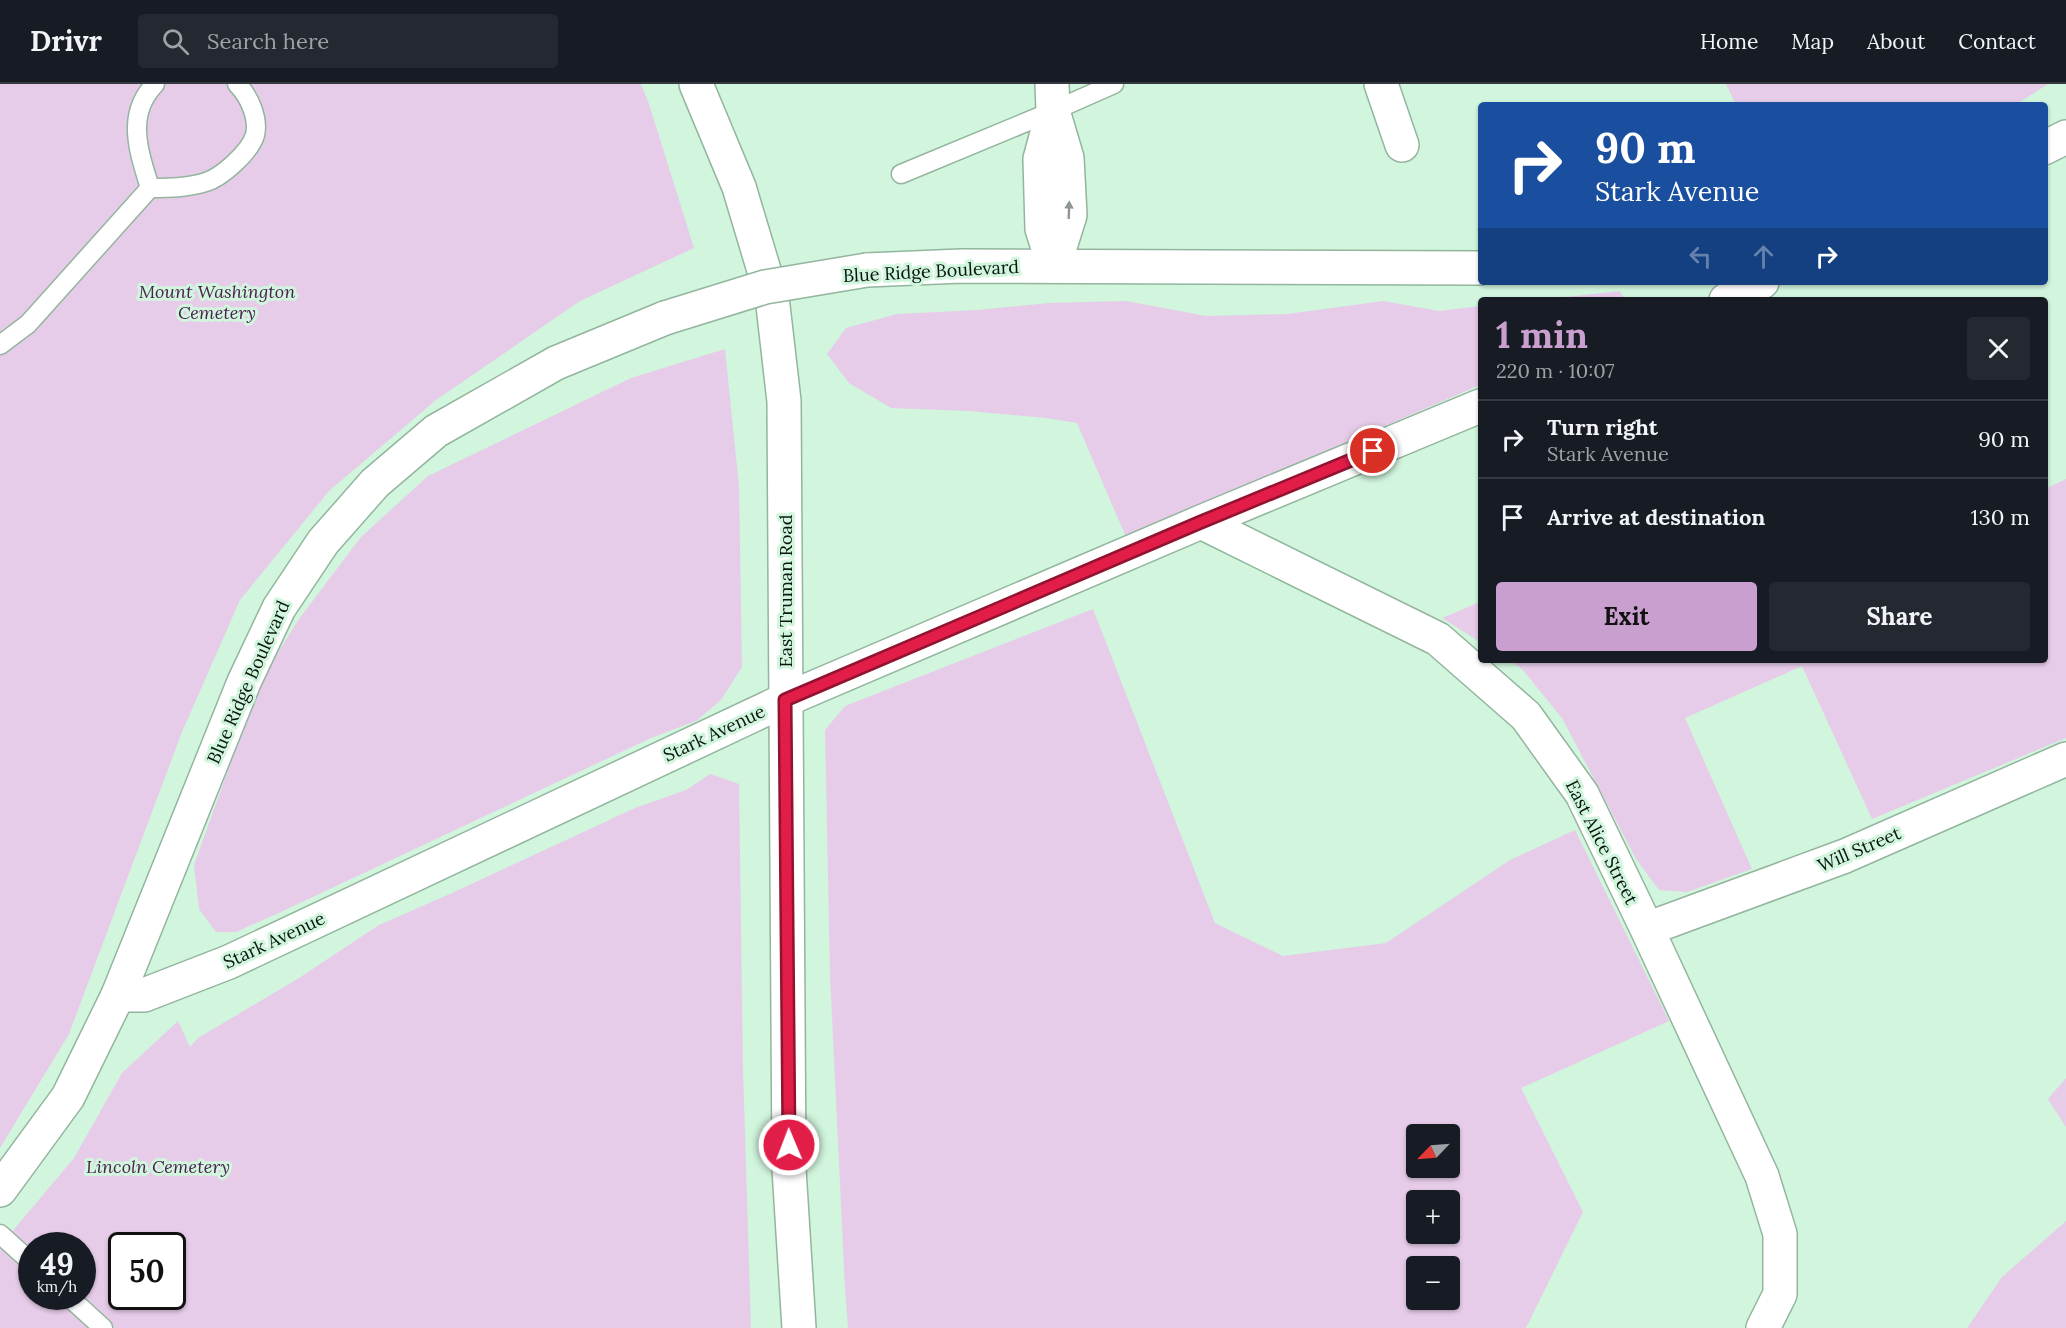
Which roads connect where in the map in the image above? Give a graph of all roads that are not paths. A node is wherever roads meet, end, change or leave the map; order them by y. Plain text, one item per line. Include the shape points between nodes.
1 (155, 84) edge
2 (237, 84) edge
3 (696, 84) edge
4 (1114, 84) edge
5 (1381, 84) edge
6 (1052, 98) edge
7 (2066, 137) edge
8 (1402, 145) dead end
9 (2048, 146) edge
10 (901, 174) dead end
11 (150, 188) junction
12 (1054, 266) junction
13 (1478, 268) edge
14 (1756, 285) edge
15 (1732, 297) edge
16 (0, 345) edge
17 (1478, 407) edge
18 (1201, 522) junction
19 (785, 700) junction
20 (2066, 759) edge
21 (1647, 929) junction
22 (118, 995) junction
23 (0, 1190) edge
24 (0, 1234) edge
25 (18, 1250) edge
26 (84, 1310) edge
27 (104, 1328) edge
28 (799, 1328) edge
29 (1763, 1328) edge

1 - 11 lane via 141,104 136,120 136,138
2 - 11 lane via 254,107 255,135 238,162 208,182
3 - 19 street, East Truman Road via 739,187 772,297 777,328 784,401
4 - 6 lane
5 - 8 street
6 - 10 lane
6 - 12 street via 1067,158 1070,215
7 - 9 street
11 - 16 lane via 28,324
12 - 13 street, Blue Ridge Boulevard
12 - 22 street, Blue Ridge Boulevard, bridge via 867,270 765,287 665,318 556,363 436,431 375,483 323,542 279,608 244,682
14 - 15 street
17 - 18 street, Stark Avenue
18 - 19 street, Stark Avenue
18 - 21 street, East Alice Street via 1438,639 1526,716 1582,794
19 - 22 street, Stark Avenue via 229,962 144,994
19 - 28 street, East Truman Road via 789,1169
20 - 21 street, Will Street via 1845,856
21 - 29 street, East Alice Street via 1762,1176 1780,1234 1780,1294
22 - 23 street, Blue Ridge Boulevard via 68,1097
24 - 25 lane
26 - 27 lane

